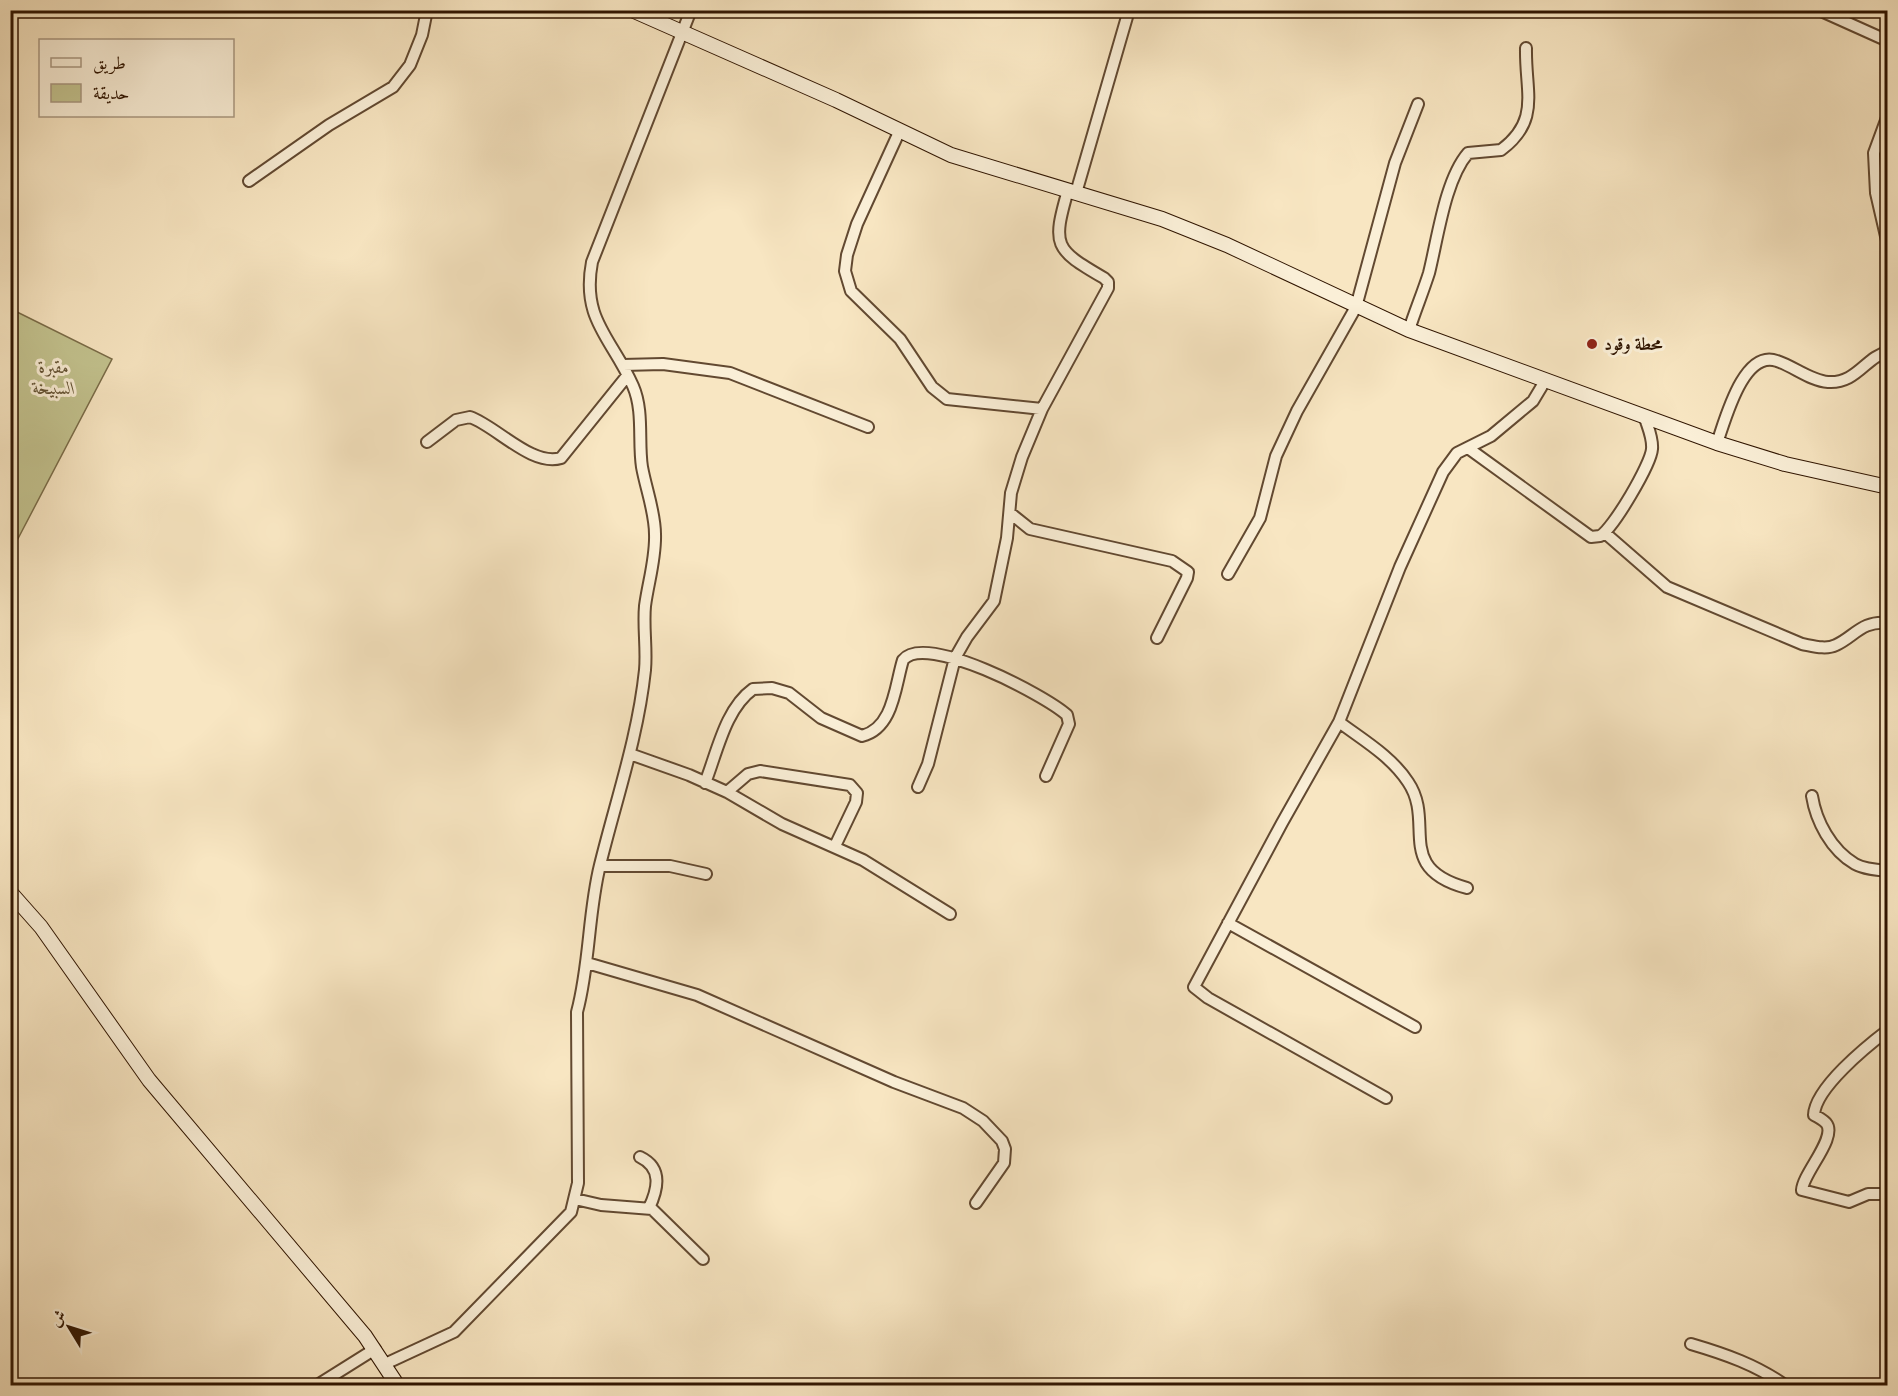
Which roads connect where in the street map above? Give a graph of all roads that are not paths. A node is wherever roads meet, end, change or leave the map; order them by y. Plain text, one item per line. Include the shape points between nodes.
1 (427, 10) edge
2 (632, 10) edge
3 (692, 10) edge
4 (1129, 10) edge
5 (1819, 10) edge
6 (682, 32) junction
7 (1887, 41) edge
8 (1526, 48) dead end
9 (1418, 104) dead end
10 (1887, 114) edge
11 (900, 130) junction
12 (249, 181) dead end
13 (1072, 192) junction
14 (1887, 245) edge
15 (1356, 308) junction
16 (1409, 330) junction
17 (1887, 352) edge
18 (622, 365) junction
19 (627, 376) junction
20 (1545, 381) junction
21 (1042, 409) junction
22 (1645, 418) junction
23 (868, 427) dead end
24 (426, 442) dead end
25 (1717, 443) junction
26 (1468, 448) junction
27 (1887, 487) edge
28 (1010, 513) junction
29 (1605, 533) junction
30 (1228, 574) dead end
31 (1887, 623) edge
32 (1157, 638) dead end
33 (955, 658) junction
34 (1339, 722) junction
35 (630, 754) junction
36 (1046, 776) dead end
37 (705, 783) junction
38 (918, 787) dead end
39 (727, 792) junction
40 (1812, 796) dead end
41 (835, 846) junction
42 (600, 866) junction
43 (1887, 871) edge
44 (706, 874) dead end
45 (1467, 888) dead end
46 (10, 892) edge
47 (950, 914) dead end
48 (1228, 923) junction
49 (587, 963) junction
50 (1415, 1027) dead end
51 (1887, 1030) edge
52 (1386, 1098) dead end
53 (640, 1157) dead end
54 (1887, 1194) edge
55 (575, 1199) junction
56 (976, 1203) dead end
57 (649, 1208) junction
58 (703, 1259) dead end
59 (1691, 1344) dead end
60 (375, 1349) junction
61 (385, 1364) junction
62 (316, 1386) edge
63 (398, 1386) edge
64 (1786, 1386) edge

1 - 12 street via 410,65 393,87 329,125
2 - 6 street
3 - 6 street
4 - 13 street
5 - 7 street
6 - 11 street
6 - 18 street via 592,262 588,283 597,323
8 - 16 street via 1528,102 1524,127 1501,150 1468,153 1462,160
9 - 15 street via 1395,164
10 - 14 street via 1875,153 1876,193
11 - 13 street via 951,155
11 - 21 street via 857,224 845,271 851,291 900,339 932,387 946,399
13 - 15 street via 1161,219 1227,245
13 - 21 street via 1059,229 1061,247 1068,256 1104,278 1108,288
15 - 16 street
15 - 30 street via 1297,411 1276,456 1260,518
16 - 20 street
17 - 25 street via 1880,353 1858,374 1829,382 1774,359 1755,364 1738,384
18 - 19 street
18 - 23 street via 663,364 730,373
19 - 24 street via 561,458 535,454 470,417 456,420
19 - 35 street via 638,402 642,467 655,535 644,616 645,670
20 - 22 street
20 - 26 street via 1533,401 1491,436
21 - 28 street via 1015,477
22 - 25 street
22 - 29 street via 1652,451
25 - 27 street via 1785,464
26 - 29 street via 1591,537
26 - 34 street via 1449,460 1443,472 1400,567
28 - 32 street via 1030,529 1184,566 1187,578
28 - 33 street via 994,601
29 - 31 street via 1667,587 1802,644 1836,646 1856,629
33 - 36 street via 1006,677 1067,715 1069,723
33 - 37 street via 907,655 887,714 873,732 862,736 821,718 789,693 772,688 753,689 736,707
33 - 38 street via 928,764
34 - 45 street via 1388,759 1410,784 1418,812 1422,858 1452,884
34 - 48 street
35 - 37 street
35 - 42 street
37 - 39 street
39 - 41 street via 782,824
39 - 41 street via 748,774 760,771 850,785 857,793 856,802
40 - 43 street via 1816,818 1845,857 1856,865
41 - 47 street
42 - 44 street via 669,866
42 - 49 street
46 - 60 street via 40,927 149,1080
48 - 50 street
48 - 52 street via 1197,980 1194,987 1198,992
49 - 55 street via 575,1031
49 - 56 street via 696,995 963,1108 983,1121 1005,1149 1004,1163
51 - 54 street via 1836,1075 1816,1104 1814,1115 1827,1124 1828,1135 1802,1190 1849,1202 1868,1194
53 - 57 street via 654,1167 657,1179
55 - 57 street
55 - 61 street via 571,1212 454,1332
57 - 58 street
59 - 64 street via 1770,1374
60 - 61 street
60 - 62 street
61 - 63 street

